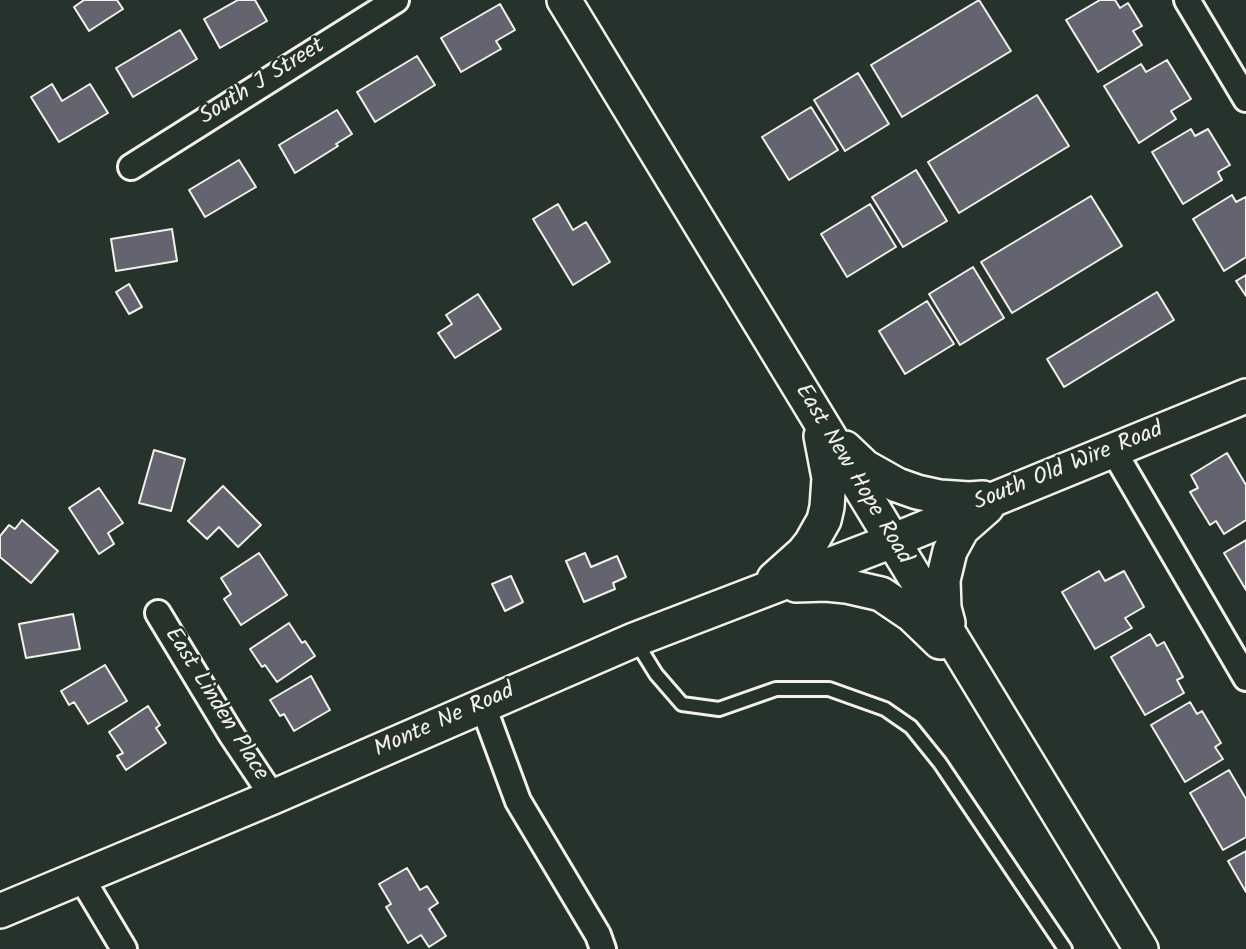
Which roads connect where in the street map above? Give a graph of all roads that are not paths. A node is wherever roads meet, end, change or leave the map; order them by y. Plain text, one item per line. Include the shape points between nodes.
1 (396, 0) edge
2 (564, 0) edge
3 (1187, 0) edge
4 (1246, 99) edge
5 (131, 167) dead end
6 (1246, 396) edge
7 (811, 407) junction
8 (1113, 450) junction
9 (1006, 494) junction
10 (892, 541) junction
11 (743, 598) junction
12 (158, 613) dead end
13 (634, 640) junction
14 (958, 648) junction
15 (1246, 678) edge
16 (483, 706) junction
17 (993, 707) junction
18 (272, 797) junction
19 (81, 877) junction
20 (0, 911) edge
21 (124, 949) edge
22 (603, 949) edge
23 (1065, 949) edge
24 (1141, 949) edge

1 - 5 street, South J Street
2 - 7 street, East New Hope Road
3 - 4 street
6 - 8 street, South Old Wire Road
7 - 9 street via 852,455 897,485 953,498
7 - 10 street, East New Hope Road
7 - 11 street via 829,478 824,520 793,563
8 - 9 street, South Old Wire Road
8 - 15 street
9 - 10 street, South Old Wire Road
9 - 14 street via 970,521 950,551 943,593 947,622
10 - 11 street, Monte Ne Road
10 - 14 street, East New Hope Road
11 - 13 street, Monte Ne Road
11 - 17 street via 806,583 881,594 929,630
12 - 18 street, East Linden Place
13 - 16 street, Monte Ne Road
13 - 23 lane via 682,704 719,709 776,689 829,689 885,709 911,726
14 - 17 street, East New Hope Road
16 - 18 street, Monte Ne Road
16 - 22 street via 518,801
17 - 24 street, East New Hope Road
18 - 19 street, Monte Ne Road
19 - 20 street, Monte Ne Road
19 - 21 street

